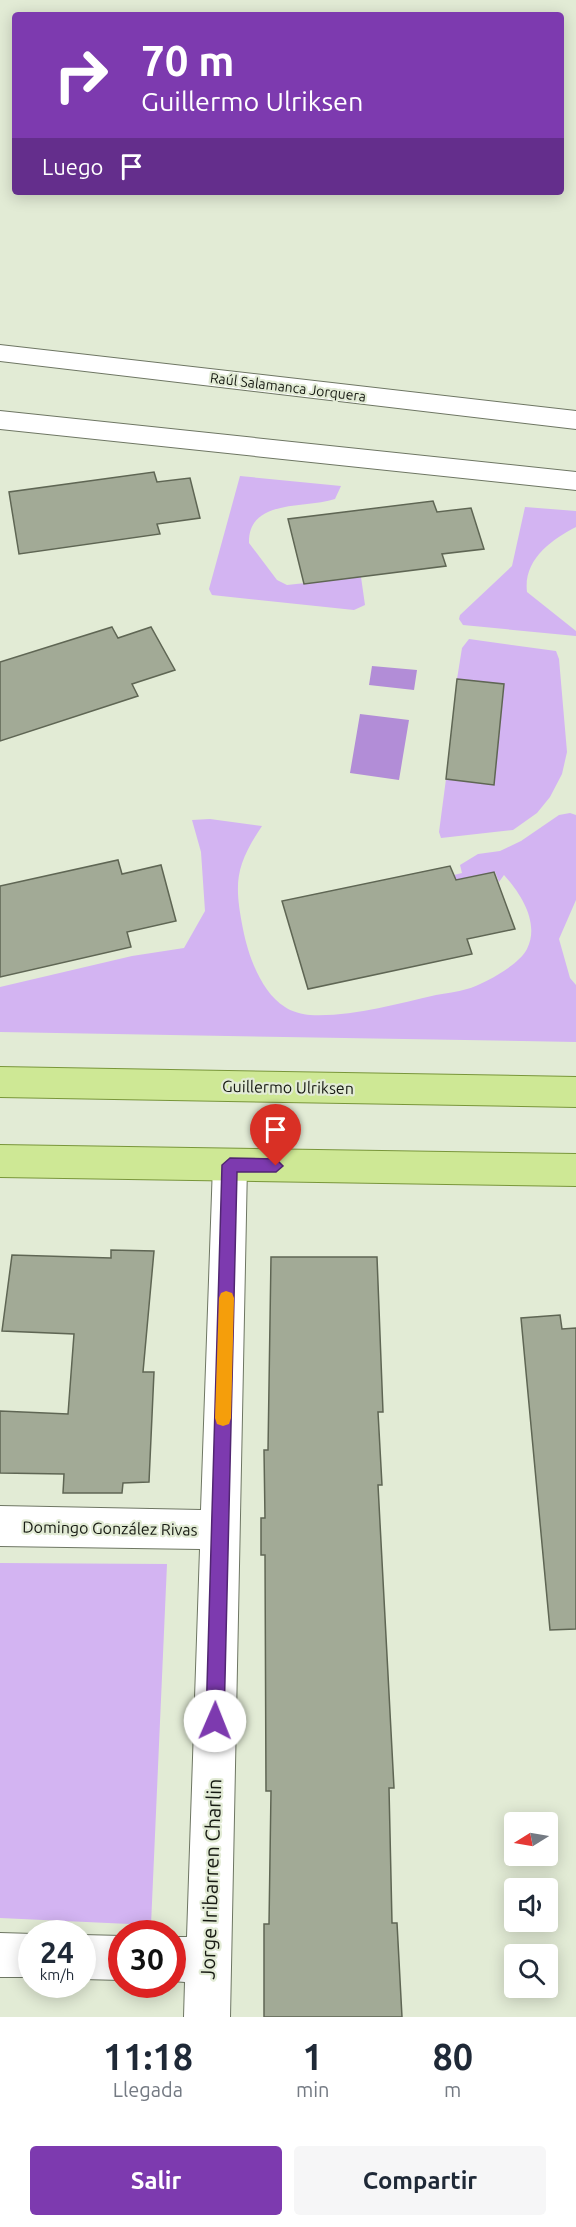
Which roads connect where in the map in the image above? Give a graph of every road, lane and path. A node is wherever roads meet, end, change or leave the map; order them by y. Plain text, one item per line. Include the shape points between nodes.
1 (0, 353) edge
2 (0, 420) edge
3 (576, 420) edge
4 (576, 481) edge
5 (0, 1082) edge
6 (576, 1092) edge
7 (0, 1161) edge
8 (230, 1165) junction
9 (576, 1170) edge
10 (0, 1526) edge
11 (220, 1530) junction
12 (0, 1954) edge
13 (18, 1955) edge
14 (190, 1960) edge
15 (207, 2017) edge

1 - 3 street, Raúl Salamanca Jorquera
2 - 4 street
5 - 6 main road, Guillermo Ulriksen
7 - 8 main road
8 - 9 main road
8 - 11 street, Jorge Iribarren Charlin
10 - 11 street, Domingo González Rivas
11 - 14 street, Jorge Iribarren Charlin
12 - 13 street
14 - 15 street, Jorge Iribarren Charlin

